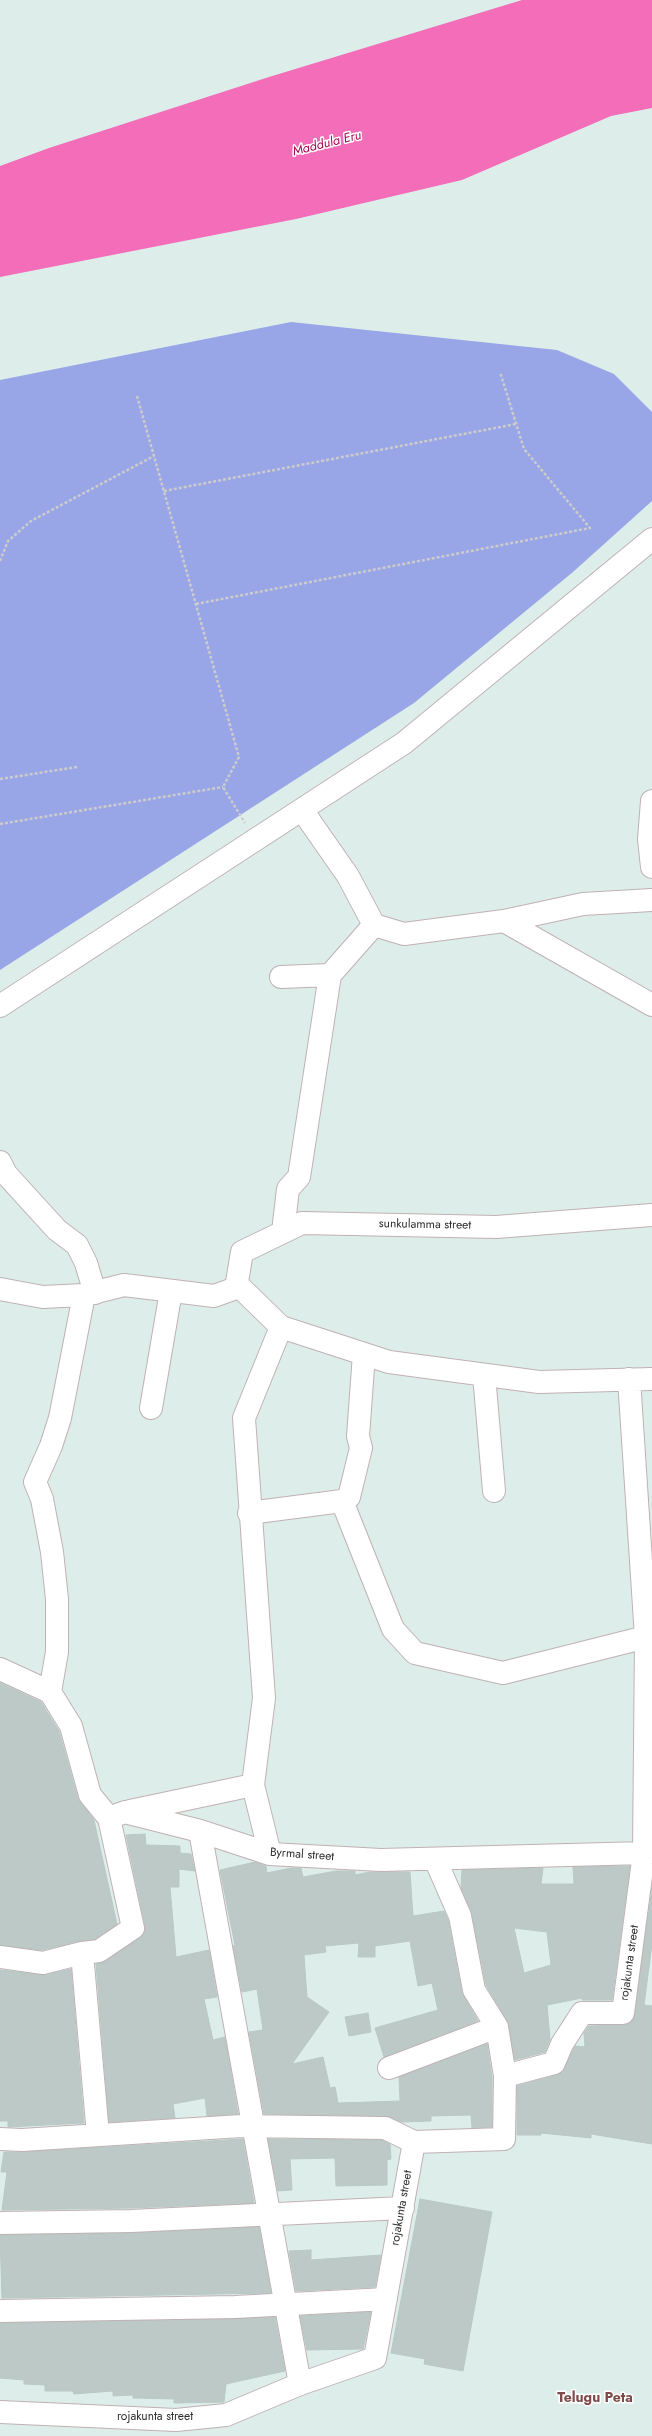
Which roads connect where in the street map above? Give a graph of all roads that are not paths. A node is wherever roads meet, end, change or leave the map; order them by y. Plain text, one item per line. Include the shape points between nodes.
1 (652, 539) edge
2 (652, 800) edge
3 (302, 810) junction
4 (652, 867) edge
5 (652, 900) edge
6 (504, 921) junction
7 (374, 925) junction
8 (330, 975) junction
9 (281, 977) dead end
10 (0, 1006) edge
11 (652, 1006) edge
12 (0, 1162) edge
13 (652, 1214) edge
14 (283, 1232) junction
15 (236, 1288) junction
16 (0, 1289) edge
17 (171, 1291) junction
18 (89, 1294) junction
19 (281, 1327) junction
20 (364, 1354) junction
21 (484, 1374) junction
22 (629, 1379) junction
23 (652, 1379) edge
24 (151, 1408) dead end
25 (494, 1491) dead end
26 (342, 1501) junction
27 (250, 1513) junction
28 (646, 1637) junction
29 (0, 1669) edge
30 (50, 1692) junction
31 (253, 1785) junction
32 (117, 1815) junction
33 (200, 1831) junction
34 (648, 1852) edge
35 (270, 1854) junction
36 (435, 1859) junction
37 (82, 1953) junction
38 (0, 1957) edge
39 (497, 2027) junction
40 (389, 2068) dead end
41 (505, 2076) junction
42 (254, 2126) junction
43 (98, 2135) junction
44 (0, 2139) edge
45 (414, 2142) junction
46 (403, 2208) junction
47 (270, 2215) junction
48 (0, 2223) edge
49 (386, 2299) junction
50 (286, 2305) junction
51 (0, 2311) edge
52 (300, 2384) junction
53 (0, 2412) edge
54 (154, 2428) edge

1 - 3 street via 404,743
2 - 4 street via 649,839
3 - 7 street via 348,876
3 - 10 street
5 - 6 street via 583,904
6 - 7 street via 404,934
6 - 11 street
7 - 8 street
8 - 9 street
8 - 14 street via 299,1177 288,1189
12 - 18 street via 6,1174 57,1230 76,1246 86,1262
13 - 14 street, sunkulamma street via 496,1227 302,1223
14 - 15 street, sunkulamma street via 242,1252
15 - 17 street via 214,1296
15 - 19 street via 242,1289
16 - 18 street via 43,1296
17 - 18 street via 124,1285
17 - 24 street
18 - 30 street via 60,1418 35,1482 42,1499 52,1552 57,1599 57,1652
19 - 20 street
19 - 27 street via 244,1418
20 - 21 street via 390,1362
20 - 26 street via 358,1436 361,1448 349,1496
21 - 22 street via 539,1382
21 - 25 street
22 - 23 street
22 - 28 street
26 - 27 street
26 - 28 street via 393,1629 415,1653 503,1673
27 - 31 street via 264,1698
28 - 34 street
29 - 30 street
30 - 32 street via 72,1726 90,1795
31 - 32 street
31 - 35 street
32 - 33 street, Byrmal street
32 - 37 street via 133,1928 99,1951
33 - 35 street, Byrmal street
33 - 42 street
34 - 36 street, Byrmal street
34 - 41 street, rojakunta street via 623,2013 582,2013 562,2044 554,2063
35 - 36 street, Byrmal street via 381,1860
36 - 39 street via 460,1916 474,1990
37 - 38 street via 43,1963
37 - 43 street
39 - 40 street
39 - 41 street
41 - 45 street via 504,2139
42 - 43 street
42 - 45 street via 385,2128
42 - 47 street
43 - 44 street
45 - 46 street, rojakunta street
46 - 47 street
46 - 49 street, rojakunta street
47 - 48 street
47 - 50 street
49 - 50 street
49 - 52 street, rojakunta street via 375,2358
50 - 51 street
50 - 52 street
52 - 54 street, rojakunta street via 226,2415 176,2420
53 - 54 street, rojakunta street

